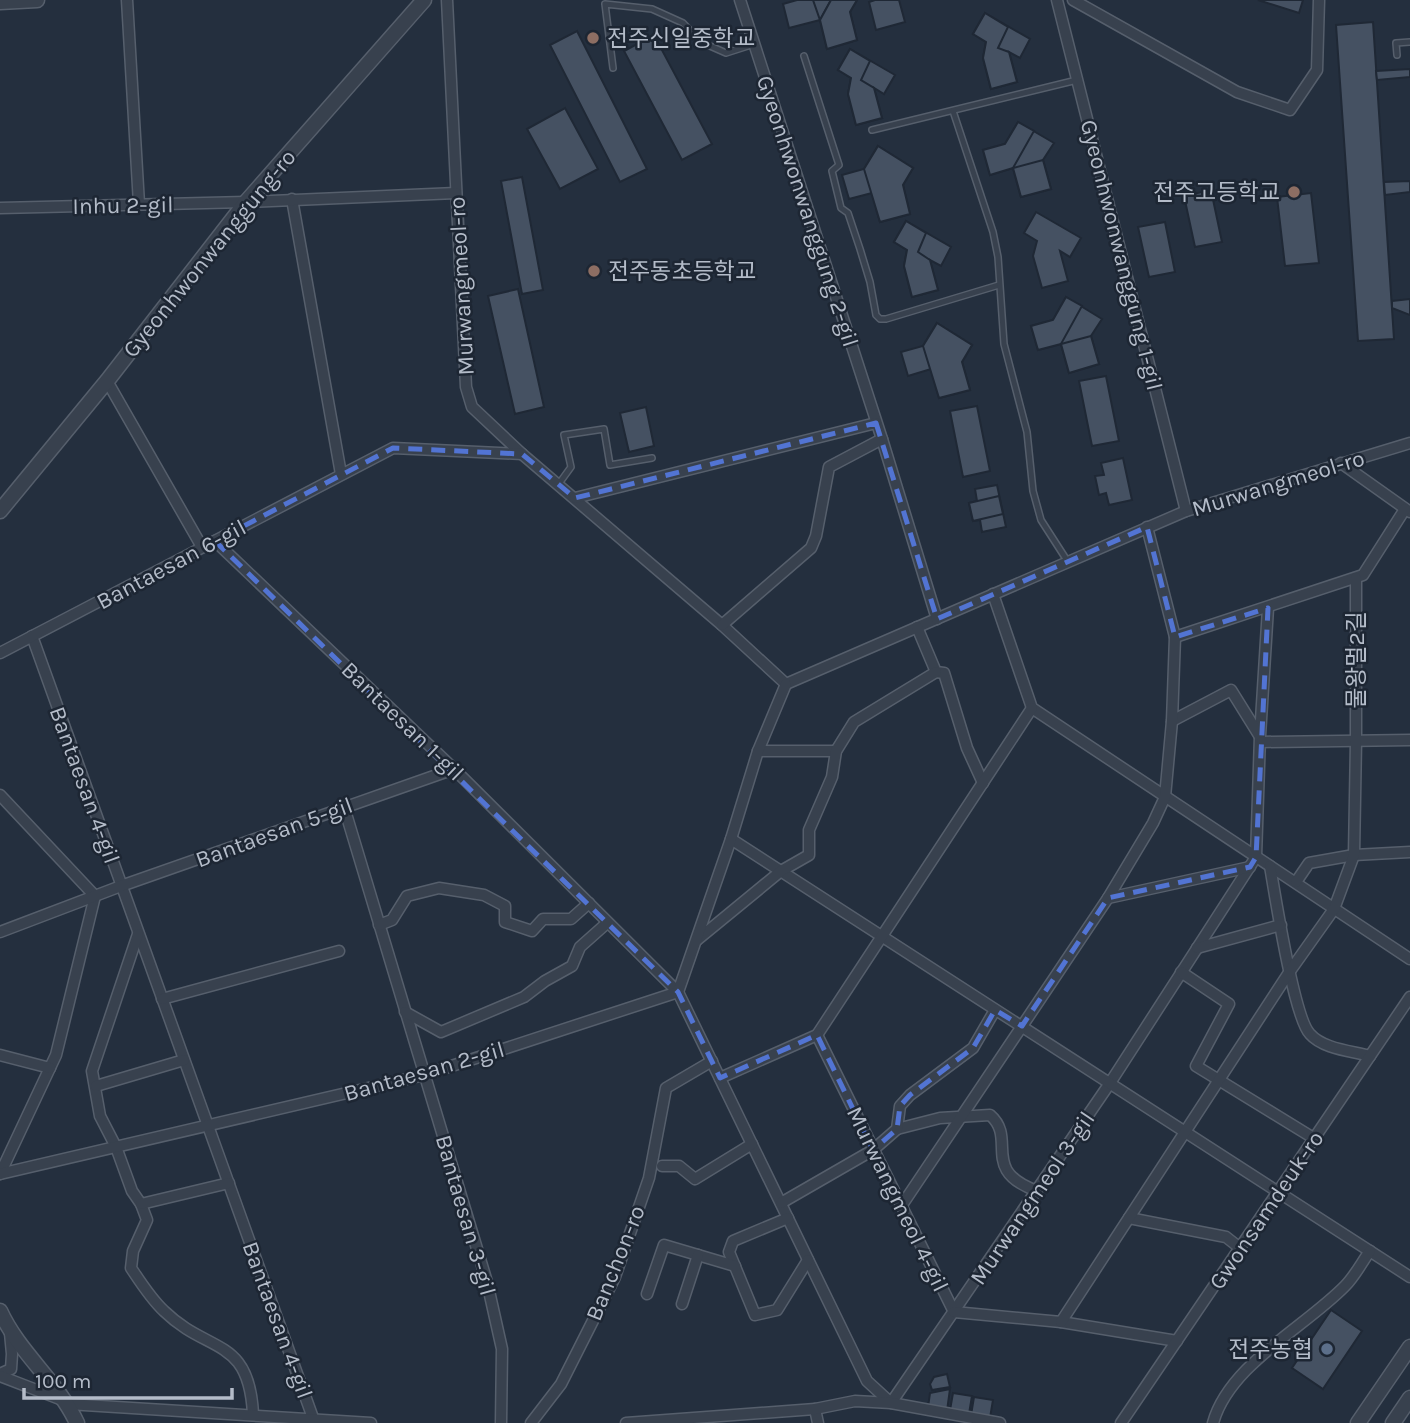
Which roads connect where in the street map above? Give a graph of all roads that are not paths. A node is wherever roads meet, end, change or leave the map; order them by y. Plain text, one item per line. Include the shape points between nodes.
1 (37, 0) edge
2 (127, 0) edge
3 (424, 0) edge
4 (447, 0) edge
5 (740, 0) edge
6 (1057, 0) edge
7 (1073, 0) edge
8 (1319, 0) edge
9 (0, 2) edge
10 (1410, 41) edge
11 (754, 44) junction
12 (1397, 55) dead end
13 (804, 56) dead end
14 (613, 68) dead end
15 (1077, 80) junction
16 (953, 111) junction
17 (872, 130) dead end
18 (456, 193) junction
19 (292, 199) junction
20 (246, 202) junction
21 (139, 204) junction
22 (0, 208) edge
23 (999, 285) junction
24 (107, 381) junction
25 (876, 422) junction
26 (882, 439) junction
27 (1410, 443) edge
28 (522, 454) junction
29 (652, 458) dead end
30 (1341, 463) junction
31 (341, 474) junction
32 (558, 485) junction
33 (575, 498) junction
34 (1186, 510) junction
35 (1408, 510) edge
36 (0, 511) edge
37 (1147, 527) junction
38 (215, 541) junction
39 (202, 547) junction
40 (1068, 562) junction
41 (1356, 578) junction
42 (993, 594) junction
43 (1268, 608) junction
44 (937, 618) junction
45 (722, 625) junction
46 (917, 627) junction
47 (32, 636) junction
48 (1175, 637) junction
49 (0, 653) edge
50 (936, 672) junction
51 (786, 684) junction
52 (1032, 708) junction
53 (1172, 721) junction
54 (1261, 739) junction
55 (1410, 740) edge
56 (1356, 741) junction
57 (758, 751) junction
58 (836, 751) junction
59 (454, 769) junction
60 (983, 783) junction
61 (0, 796) edge
62 (1165, 797) junction
63 (344, 807) junction
64 (731, 839) junction
65 (1410, 852) edge
66 (1354, 855) junction
67 (1253, 862) junction
68 (1270, 866) junction
69 (781, 871) junction
70 (1296, 882) junction
71 (121, 886) junction
72 (95, 896) junction
73 (1108, 898) junction
74 (589, 903) junction
75 (1334, 909) junction
76 (607, 923) junction
77 (379, 925) junction
78 (1281, 925) junction
79 (0, 932) edge
80 (138, 934) junction
81 (884, 937) junction
82 (694, 942) junction
83 (1196, 948) junction
84 (339, 951) dead end
85 (1410, 959) edge
86 (1183, 968) junction
87 (1290, 971) junction
88 (678, 992) junction
89 (1410, 997) edge
90 (162, 999) junction
91 (995, 1010) junction
92 (405, 1012) junction
93 (1021, 1026) junction
94 (817, 1035) junction
95 (0, 1055) edge
96 (1370, 1056) junction
97 (184, 1060) junction
98 (712, 1061) junction
99 (50, 1068) junction
100 (424, 1075) junction
101 (720, 1078) junction
102 (1220, 1079) junction
103 (1110, 1083) junction
104 (96, 1086) junction
105 (961, 1116) junction
106 (208, 1125) junction
107 (897, 1129) junction
108 (1185, 1132) junction
109 (1315, 1139) junction
110 (752, 1143) junction
111 (116, 1147) junction
112 (873, 1150) junction
113 (662, 1166) dead end
114 (0, 1174) edge
115 (229, 1183) junction
116 (1037, 1191) junction
117 (1278, 1191) junction
118 (781, 1203) junction
119 (141, 1204) junction
120 (902, 1205) junction
121 (788, 1218) junction
122 (1129, 1218) junction
123 (1240, 1248) junction
124 (1370, 1251) junction
125 (698, 1255) junction
126 (808, 1260) junction
127 (736, 1266) junction
128 (1410, 1277) edge
129 (647, 1294) dead end
130 (682, 1304) dead end
131 (0, 1311) edge
132 (954, 1312) junction
133 (1061, 1322) junction
134 (10, 1333) junction
135 (1177, 1341) junction
136 (1410, 1347) edge
137 (0, 1375) edge
138 (1410, 1398) edge
139 (66, 1402) junction
140 (891, 1403) junction
141 (815, 1409) junction
142 (248, 1417) edge
143 (313, 1418) junction
144 (77, 1423) edge
145 (371, 1423) edge
146 (501, 1423) edge
147 (531, 1423) edge
148 (626, 1423) edge
149 (818, 1423) edge
150 (1000, 1423) edge
151 (1121, 1423) edge
152 (1213, 1423) edge
153 (1358, 1423) edge
154 (1394, 1423) edge

1 - 9 street
2 - 21 street
3 - 20 street, Gyeonhwonwanggung-ro
4 - 18 street, Murwangmeol-ro
5 - 11 street, Gyeonhwonwanggung 2-gil
6 - 15 street, Gyeonhwonwanggung 1-gil
7 - 8 street via 1237,92 1290,110 1317,70
10 - 12 lane via 1396,43
11 - 14 lane via 726,53 701,42 683,23 652,9 605,4
11 - 25 street, Gyeonhwonwanggung 2-gil
13 - 23 lane via 839,165 832,171 841,208 848,213 860,249 876,315 886,319
15 - 16 lane
15 - 34 street, Gyeonhwonwanggung 1-gil
16 - 17 lane
16 - 23 lane via 993,232
18 - 19 street, Inhu 2-gil
18 - 28 street, Murwangmeol-ro via 466,387 472,407
19 - 20 street, Inhu 2-gil
19 - 31 street
20 - 21 street, Inhu 2-gil
20 - 24 street, Gyeonhwonwanggung-ro
21 - 22 street, Inhu 2-gil
23 - 40 lane via 1004,344 1027,432 1033,491 1041,520
24 - 36 street, Gyeonhwonwanggung-ro
24 - 39 street
25 - 26 street, Gyeonhwonwanggung 2-gil
25 - 33 street
26 - 44 street, Gyeonhwonwanggung 2-gil
26 - 45 street via 829,467 811,548
27 - 30 street, Murwangmeol-ro
28 - 31 street, Bantaesan 6-gil via 393,448
28 - 32 street, Murwangmeol-ro
29 - 32 lane via 610,465 604,429 564,435 571,467
30 - 34 street, Murwangmeol-ro
30 - 35 street
31 - 38 street, Bantaesan 6-gil
32 - 33 street, Murwangmeol-ro
33 - 45 street, Murwangmeol-ro
34 - 37 street, Murwangmeol-ro
35 - 41 street via 1363,575
37 - 40 street, Murwangmeol-ro
37 - 48 street
38 - 39 street, Bantaesan 6-gil
38 - 59 street, Bantaesan 1-gil
39 - 47 street, Bantaesan 6-gil
40 - 42 street, Murwangmeol-ro
41 - 43 street
41 - 56 street, 물왕멀2길
42 - 44 street, Murwangmeol-ro
42 - 52 street
43 - 48 street
43 - 54 street
44 - 46 street, Murwangmeol-ro
45 - 51 street, Murwangmeol-ro
46 - 50 street
46 - 51 street, Murwangmeol-ro
47 - 49 street, Bantaesan 6-gil
47 - 71 street, Bantaesan 4-gil
48 - 53 street
50 - 58 street via 854,722
50 - 60 street via 944,673
51 - 57 street
52 - 60 street
52 - 62 street
53 - 54 street via 1231,690
53 - 62 street
54 - 56 street
54 - 67 street
55 - 56 street
56 - 66 street, 물왕멀2길
57 - 58 street
57 - 64 street
58 - 69 street via 832,777 809,830 809,855
59 - 63 street, Bantaesan 5-gil
59 - 74 street, Bantaesan 1-gil
60 - 81 street
61 - 72 street
62 - 67 street
62 - 73 street
63 - 71 street, Bantaesan 5-gil
63 - 77 street, Bantaesan 3-gil
64 - 69 street
64 - 82 street
65 - 66 street
66 - 70 street via 1308,863
66 - 75 street, 물왕멀2길
67 - 68 street
67 - 73 street
67 - 83 street, Murwangmeol 3-gil
68 - 70 street
68 - 78 street
69 - 81 street
69 - 82 street
70 - 75 street
71 - 72 street, Bantaesan 5-gil
71 - 80 street, Bantaesan 4-gil
72 - 79 street, Bantaesan 5-gil
72 - 99 street
73 - 93 street
74 - 76 street, Bantaesan 1-gil
74 - 77 street via 572,919 543,919 532,931 505,922 505,906 484,895 439,888 407,897 392,920
75 - 85 street
75 - 87 street, 물왕멀2길
76 - 88 street, Bantaesan 1-gil
76 - 92 street via 580,947 572,966 524,997 441,1032
77 - 92 street, Bantaesan 3-gil
78 - 83 street
78 - 87 street
80 - 90 street, Bantaesan 4-gil
80 - 104 street via 92,1071
81 - 91 street
81 - 94 street
82 - 88 street
83 - 86 street, Murwangmeol 3-gil
84 - 90 street
86 - 102 street via 1229,1004 1196,1066
86 - 103 street, Murwangmeol 3-gil
87 - 96 street via 1310,1034 1324,1043
87 - 102 street
88 - 98 street, Bantaesan 1-gil
88 - 100 street, Bantaesan 2-gil
89 - 96 street, Gwonsamdeuk-ro
90 - 97 street, Bantaesan 4-gil
91 - 93 street
91 - 107 street via 973,1048 909,1095 900,1106
92 - 100 street, Bantaesan 3-gil
93 - 103 street
93 - 105 street
94 - 101 street
94 - 112 street, Murwangmeol 4-gil
95 - 99 street
96 - 109 street, Gwonsamdeuk-ro
97 - 104 street
97 - 106 street, Bantaesan 4-gil
98 - 101 street, Bantaesan 1-gil
98 - 147 street, Banchon-ro via 666,1088 649,1178 615,1277 561,1384
99 - 114 street
100 - 106 street, Bantaesan 2-gil
100 - 146 street, Bantaesan 3-gil via 487,1282 502,1349
101 - 110 street, Bantaesan 1-gil
102 - 108 street
102 - 109 street
103 - 108 street
103 - 116 street, Murwangmeol 3-gil
104 - 111 street via 100,1116
105 - 107 street
105 - 116 street via 990,1115 996,1120 1010,1177
105 - 120 street
106 - 111 street, Bantaesan 2-gil
106 - 115 street, Bantaesan 4-gil
107 - 112 street
108 - 117 street
108 - 122 street
109 - 117 street, Gwonsamdeuk-ro
110 - 113 street via 695,1179 679,1166
110 - 118 street, Bantaesan 1-gil
111 - 114 street, Bantaesan 2-gil
111 - 119 street
112 - 118 street
112 - 120 street, Murwangmeol 4-gil
115 - 119 street
115 - 143 street, Bantaesan 4-gil
116 - 132 street, Murwangmeol 3-gil
117 - 123 street, Gwonsamdeuk-ro
117 - 124 street
118 - 121 street, Bantaesan 1-gil
119 - 142 street via 147,1220 131,1268 164,1311 228,1351 243,1366 252,1391
120 - 132 street, Murwangmeol 4-gil
121 - 126 street, Bantaesan 1-gil
121 - 127 street via 733,1241 729,1252
122 - 123 street via 1226,1237
122 - 133 street
123 - 135 street, Gwonsamdeuk-ro
124 - 128 street
124 - 152 street via 1346,1285 1234,1382 1218,1405
125 - 127 street
125 - 129 street via 664,1245
125 - 130 street
126 - 127 street via 777,1310 755,1315
126 - 140 street, Bantaesan 1-gil via 867,1381
131 - 134 street
132 - 133 street, Murwangmeol 4-gil
132 - 140 street, Murwangmeol 3-gil
133 - 135 street, Murwangmeol 4-gil
134 - 137 street via 11,1370
134 - 139 street
135 - 151 street, Gwonsamdeuk-ro
136 - 153 street
137 - 139 street
138 - 154 street
139 - 142 street
139 - 144 street
140 - 141 street via 855,1401
140 - 150 street
141 - 148 street
141 - 149 street
142 - 143 street
143 - 145 street

